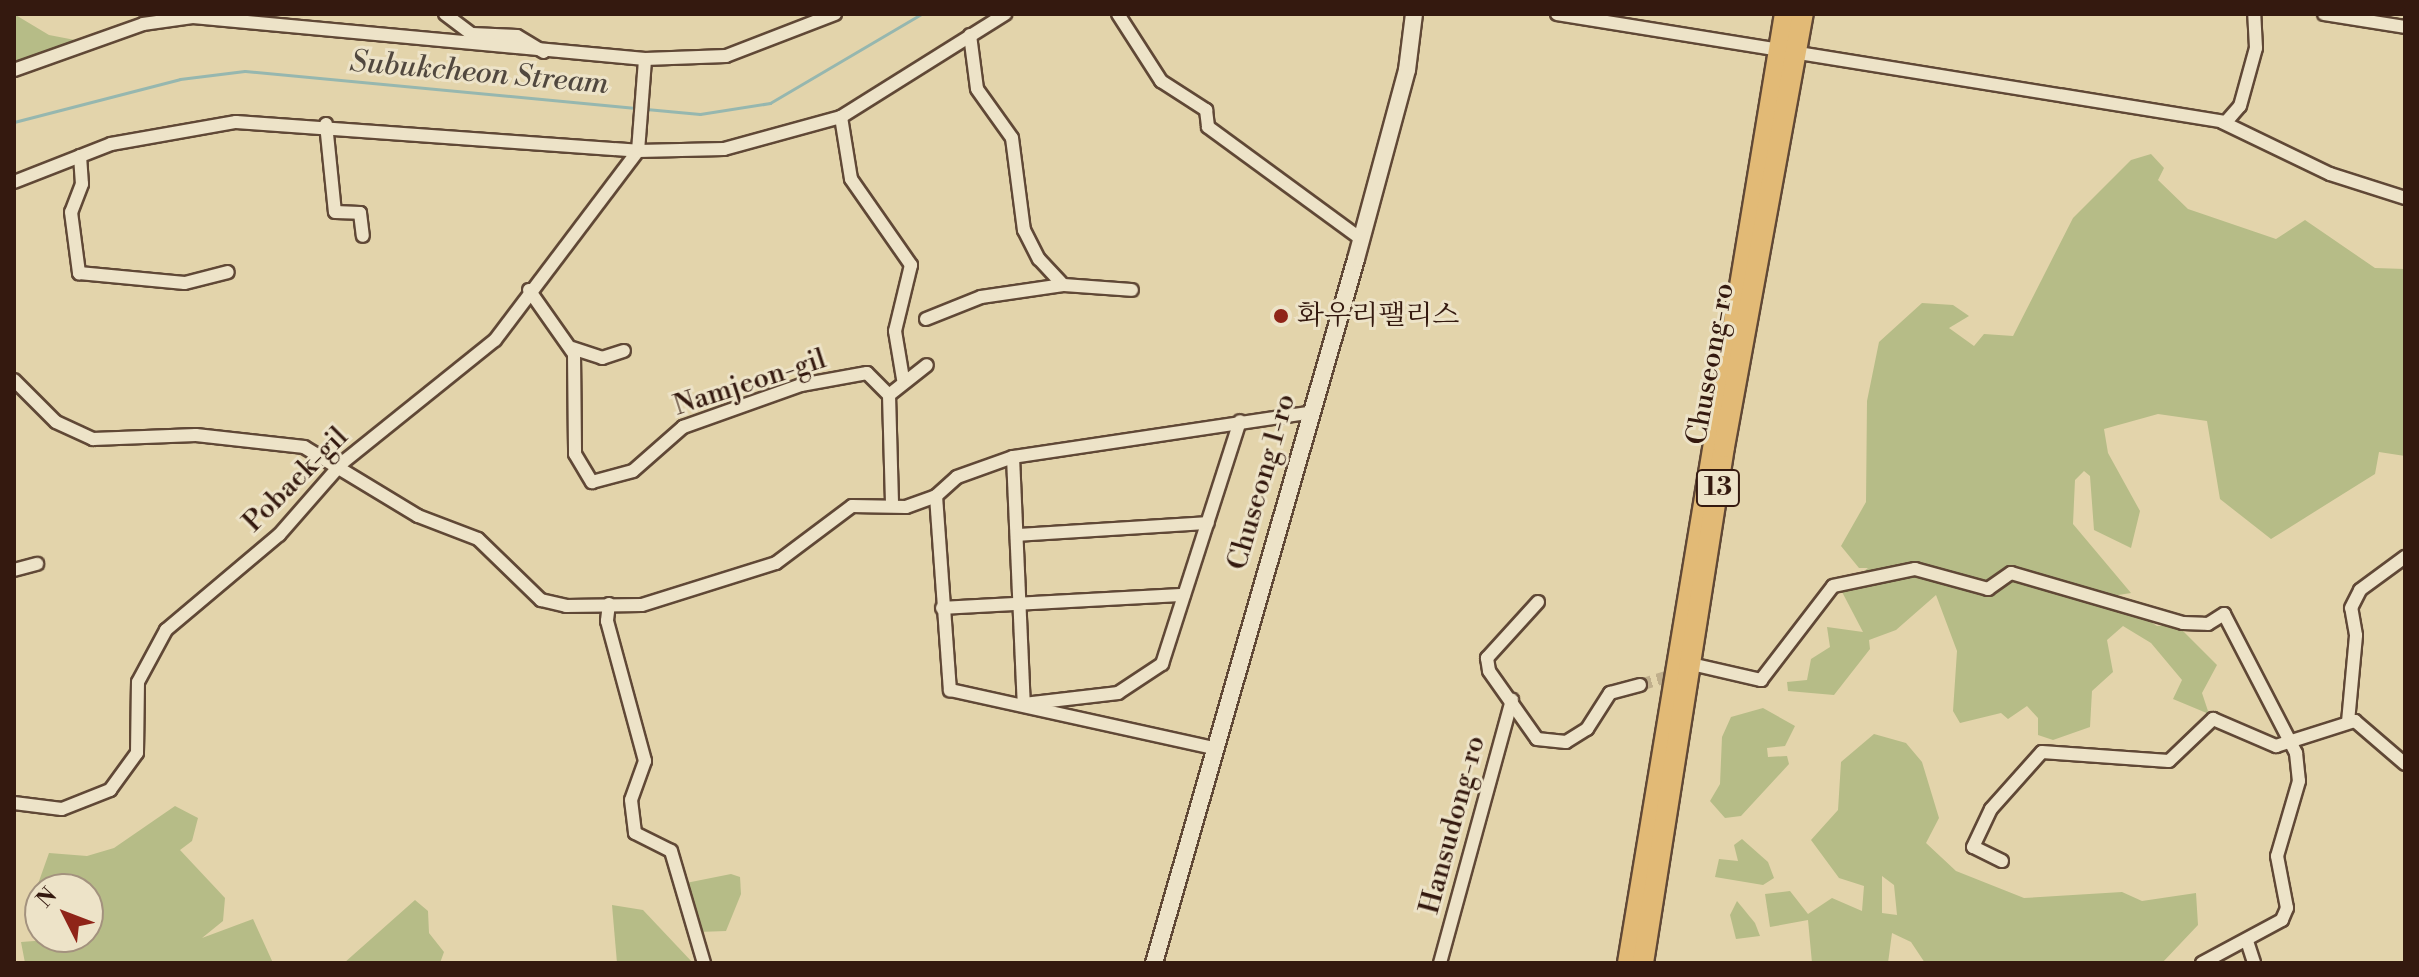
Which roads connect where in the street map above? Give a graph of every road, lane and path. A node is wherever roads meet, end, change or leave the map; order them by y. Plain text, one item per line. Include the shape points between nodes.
1 (445, 14) edge
2 (835, 14) edge
3 (1005, 14) edge
4 (1118, 14) edge
5 (1414, 14) edge
6 (1557, 14) edge
7 (1785, 14) edge
8 (1803, 14) edge
9 (2254, 14) edge
10 (2324, 14) edge
11 (2405, 27) edge
12 (970, 35) junction
13 (544, 52) junction
14 (1788, 54) junction
15 (645, 59) junction
16 (14, 70) edge
17 (841, 117) junction
18 (2222, 122) junction
19 (326, 124) junction
20 (638, 147) junction
21 (80, 156) junction
22 (14, 182) edge
23 (2405, 198) edge
24 (363, 236) dead end
25 (1361, 239) junction
26 (228, 272) dead end
27 (1063, 285) junction
28 (529, 290) junction
29 (1132, 290) dead end
30 (926, 319) dead end
31 (572, 348) junction
32 (624, 351) dead end
33 (927, 365) dead end
34 (903, 379) junction
35 (14, 380) edge
36 (889, 395) junction
37 (1309, 413) junction
38 (1240, 421) junction
39 (1013, 457) junction
40 (337, 468) junction
41 (936, 496) junction
42 (892, 504) junction
43 (1208, 523) junction
44 (1017, 535) junction
45 (2405, 557) edge
46 (37, 564) dead end
47 (14, 570) edge
48 (1184, 595) junction
49 (1538, 602) dead end
50 (609, 604) junction
51 (1020, 605) junction
52 (942, 608) junction
53 (1700, 666) dead end
54 (1640, 685) tunnel mouth
55 (1512, 700) junction
56 (2348, 722) junction
57 (2289, 743) junction
58 (1213, 748) junction
59 (2405, 764) edge
60 (14, 803) edge
61 (2002, 861) dead end
62 (2247, 941) junction
63 (704, 963) edge
64 (1154, 963) edge
65 (1440, 963) edge
66 (1628, 963) edge
67 (1643, 963) edge
68 (2202, 963) edge
69 (2254, 963) edge

1 - 13 street via 472,34 517,36
2 - 15 street via 726,56
3 - 12 street
4 - 25 street via 1161,81 1206,110 1208,127
5 - 25 street, Chuseong 1-ro via 1407,70
6 - 14 street
7 - 14 main road, Chuseong-ro / 13
8 - 14 main road, Chuseong-ro / 13
9 - 18 street via 2256,48 2240,106
10 - 11 street
12 - 17 street
12 - 27 street via 977,89 1012,138 1024,230
13 - 15 street
13 - 16 street via 193,17 92,39
14 - 18 street
14 - 66 main road, Chuseong-ro / 13
14 - 67 main road, Chuseong-ro / 13
15 - 20 street
17 - 20 street via 724,149
17 - 34 street via 851,179 911,265 895,331
18 - 23 street via 2330,174
19 - 20 street
19 - 21 street via 207,126
19 - 24 street via 335,212 360,213
20 - 28 street, Pobaek-gil
21 - 22 street
21 - 26 street via 82,184 71,212 79,273 185,283
25 - 37 street, Chuseong 1-ro
27 - 29 street
27 - 30 street via 981,297
28 - 31 street
28 - 40 street, Pobaek-gil via 485,350
31 - 32 street via 602,358
31 - 36 street, Namjeon-gil via 575,454 592,482 633,471 675,431 801,385 867,373
33 - 34 street
34 - 36 street
35 - 40 street via 56,422 93,439 196,435 282,443 304,447
36 - 42 street
37 - 38 street
37 - 58 street, Chuseong 1-ro
38 - 39 street
38 - 43 street
39 - 41 street via 957,477
39 - 44 street
40 - 50 street via 418,516 478,539 541,600
40 - 60 street, Pobaek-gil via 279,535 154,644 138,682 137,753 110,790 62,809
41 - 42 street via 906,507
41 - 52 street
42 - 50 street via 852,506 776,563 642,605
43 - 44 street
43 - 48 street
44 - 51 street
45 - 56 street via 2360,590 2351,608 2356,635
46 - 47 street
48 - 51 street
48 - 51 street via 1153,675 1118,693 1024,704
49 - 55 street via 1487,658
50 - 63 street via 607,621 645,761 631,800 635,833 671,851
51 - 52 street
52 - 58 street via 950,690
53 - 57 street via 1761,680 1833,586 1915,569 1988,589 2011,573 2183,623 2208,624 2224,614
54 - 55 street via 1610,693 1587,729 1562,743 1537,739
55 - 65 street, Hansudong-ro
56 - 57 street
56 - 59 street
57 - 61 street via 2276,746 2213,719 2169,761 2042,752 1997,801 1973,847
57 - 62 street via 2299,781 2277,856 2287,908 2282,920
58 - 64 street, Chuseong 1-ro
62 - 68 street
62 - 69 street

